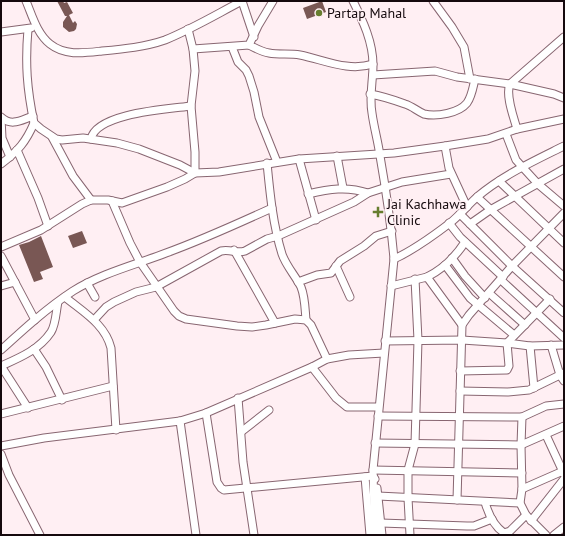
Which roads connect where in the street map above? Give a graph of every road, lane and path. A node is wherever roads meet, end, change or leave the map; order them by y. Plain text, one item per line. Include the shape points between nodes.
1 (26, 1) edge
2 (242, 1) edge
3 (274, 1) edge
4 (353, 1) edge
5 (433, 1) edge
6 (38, 27) junction
7 (28, 29) junction
8 (188, 29) junction
9 (1, 32) edge
10 (254, 37) junction
11 (564, 37) edge
12 (249, 45) junction
13 (232, 47) junction
14 (193, 49) junction
15 (373, 64) junction
16 (373, 75) junction
17 (472, 79) junction
18 (510, 84) junction
19 (370, 94) junction
20 (563, 96) edge
21 (191, 106) junction
22 (1, 117) edge
23 (34, 119) junction
24 (564, 119) edge
25 (517, 129) junction
26 (506, 134) junction
27 (52, 137) junction
28 (90, 139) junction
29 (445, 146) junction
30 (564, 146) edge
31 (17, 150) junction
32 (380, 154) junction
33 (337, 156) junction
34 (10, 157) junction
35 (299, 159) junction
36 (278, 162) junction
37 (267, 163) junction
38 (1, 164) edge
39 (522, 167) junction
40 (564, 169) edge
41 (195, 173) junction
42 (451, 174) junction
43 (499, 181) junction
44 (538, 184) junction
45 (386, 187) junction
46 (343, 188) junction
47 (368, 192) junction
48 (308, 194) junction
49 (514, 196) junction
50 (477, 198) junction
51 (91, 200) junction
52 (112, 201) junction
53 (564, 206) edge
54 (468, 207) junction
55 (272, 208) junction
56 (490, 210) junction
57 (564, 213) edge
58 (460, 214) junction
59 (316, 220) junction
60 (449, 223) junction
61 (470, 224) junction
62 (48, 226) junction
63 (549, 229) junction
64 (392, 231) junction
65 (278, 236) junction
66 (465, 242) junction
67 (564, 242) edge
68 (530, 246) junction
69 (1, 247) edge
70 (234, 250) junction
71 (1, 256) edge
72 (452, 258) junction
73 (394, 259) junction
74 (140, 262) junction
75 (445, 265) junction
76 (336, 266) junction
77 (512, 266) junction
78 (427, 277) junction
79 (564, 277) edge
80 (502, 278) junction
81 (415, 279) junction
82 (15, 282) junction
83 (298, 282) junction
84 (87, 283) junction
85 (1, 286) edge
86 (391, 286) junction
87 (156, 287) junction
88 (487, 295) junction
89 (65, 297) junction
90 (95, 297) dead end
91 (350, 297) dead end
92 (550, 300) junction
93 (58, 302) junction
94 (479, 305) junction
95 (538, 312) junction
96 (564, 313) edge
97 (35, 320) junction
98 (94, 320) junction
99 (306, 320) junction
100 (275, 323) junction
101 (462, 325) junction
102 (525, 325) junction
103 (514, 335) junction
104 (564, 338) edge
105 (418, 340) junction
106 (462, 340) junction
107 (385, 341) junction
108 (507, 343) junction
109 (550, 345) junction
110 (564, 345) edge
111 (530, 346) junction
112 (34, 349) junction
113 (1, 350) edge
114 (384, 352) junction
115 (327, 359) junction
116 (1, 366) edge
117 (312, 367) junction
118 (460, 371) junction
119 (563, 376) edge
120 (113, 386) junction
121 (534, 388) junction
122 (460, 391) junction
123 (238, 398) junction
124 (62, 400) junction
125 (564, 404) edge
126 (28, 408) junction
127 (378, 408) junction
128 (269, 410) dead end
129 (206, 413) junction
130 (1, 414) edge
131 (378, 416) junction
132 (416, 416) junction
133 (459, 416) junction
134 (522, 417) junction
135 (180, 420) junction
136 (564, 426) edge
137 (116, 430) junction
138 (241, 432) junction
139 (546, 435) junction
140 (375, 443) junction
141 (415, 444) junction
142 (458, 445) junction
143 (520, 445) junction
144 (1, 446) edge
145 (1, 454) edge
146 (408, 470) junction
147 (457, 471) junction
148 (563, 472) edge
149 (373, 473) junction
150 (522, 473) junction
151 (364, 476) junction
152 (564, 479) edge
153 (246, 488) junction
154 (522, 489) junction
155 (378, 496) junction
156 (408, 498) junction
157 (457, 500) junction
158 (485, 502) junction
159 (520, 503) junction
160 (526, 515) junction
161 (492, 520) junction
162 (531, 521) junction
163 (380, 523) junction
164 (409, 524) junction
165 (564, 527) edge
166 (544, 534) edge
167 (40, 535) edge
168 (196, 535) edge
169 (254, 535) edge
170 (370, 535) edge
171 (376, 535) edge
172 (382, 535) edge
173 (410, 535) edge
174 (554, 535) edge

1 - 6 street
2 - 8 street
2 - 10 street
3 - 10 street
4 - 15 street via 372,48
5 - 17 street via 464,47
6 - 7 street
6 - 8 street via 48,43 64,51 82,53 139,47
7 - 9 street
7 - 23 street via 26,69
8 - 14 street
10 - 12 street
11 - 18 street
12 - 13 street
12 - 15 street via 270,53 299,54 347,66 362,67
13 - 14 street
13 - 36 street via 238,62 249,76 259,117
14 - 21 street via 196,71
15 - 16 street
16 - 17 street via 429,71
16 - 19 street
17 - 18 street
17 - 19 street via 466,104 456,111 442,114 425,114 405,103
18 - 20 street
18 - 25 street via 509,98
19 - 32 street
21 - 28 street via 123,116 107,122 93,132
21 - 41 street
22 - 23 street via 10,123
22 - 34 street via 2,138
23 - 27 street via 41,129
23 - 31 street via 26,140
24 - 25 street
25 - 26 street
26 - 29 street
26 - 39 street via 512,153
27 - 28 street via 62,140
27 - 51 street via 73,176
28 - 41 street via 139,149
29 - 32 street
29 - 42 street
30 - 39 street
31 - 34 street
31 - 62 street
32 - 33 street
32 - 45 street
33 - 35 street
33 - 46 street
34 - 38 street
35 - 36 street
35 - 48 street
36 - 37 street
37 - 41 street via 219,172
37 - 55 street
39 - 43 street
39 - 44 street
40 - 44 street
41 - 52 street via 142,197 122,203
42 - 45 street
42 - 54 street
43 - 49 street
43 - 50 street
44 - 49 street
44 - 53 street
45 - 47 street
45 - 64 street
46 - 47 street
46 - 48 street
47 - 59 street via 354,202
48 - 59 street
49 - 56 street
49 - 63 street
50 - 54 street
50 - 56 street
51 - 52 street
51 - 62 street
52 - 74 street
54 - 58 street
55 - 65 street
55 - 74 street via 199,241
56 - 61 street
56 - 68 street
57 - 63 street
58 - 60 street
58 - 61 street
59 - 65 street
60 - 66 street
60 - 73 street via 410,251
61 - 77 street
62 - 69 street
63 - 67 street
63 - 68 street
64 - 73 street
64 - 76 street via 376,236
65 - 70 street via 245,251
65 - 83 street via 283,255
66 - 72 street
66 - 80 street
68 - 77 street
68 - 79 street
70 - 87 street via 222,251
70 - 100 street
71 - 82 street
72 - 75 street
72 - 88 street via 465,276
73 - 86 street
74 - 84 street
74 - 87 street
75 - 78 street
75 - 94 street via 464,292
76 - 83 street via 331,273
76 - 91 street
77 - 80 street
77 - 92 street
78 - 81 street
78 - 101 street
80 - 88 street
80 - 95 street
81 - 86 street
81 - 105 street
82 - 85 street
82 - 97 street
83 - 99 street via 304,295
84 - 89 street
84 - 90 street
86 - 107 street
87 - 98 street via 136,292 114,302
87 - 100 street via 174,311 186,319 252,327
88 - 94 street
88 - 102 street
89 - 93 street
89 - 98 street
92 - 95 street
92 - 96 street
93 - 97 street
93 - 112 street via 51,332
94 - 101 street
94 - 103 street
95 - 102 street
95 - 104 street
97 - 113 street
98 - 120 street via 102,328 111,348
99 - 100 street via 295,319
99 - 115 street via 311,325
101 - 106 street
102 - 103 street
103 - 108 street
105 - 106 street
105 - 107 street
105 - 132 street
106 - 108 street
106 - 118 street
107 - 114 street
108 - 111 street
108 - 118 street via 507,370
109 - 110 street
109 - 111 street
109 - 119 street
111 - 121 street
112 - 116 street
112 - 124 street
114 - 115 street
114 - 127 street
115 - 117 street
116 - 126 street
117 - 123 street
117 - 127 street via 346,407
118 - 122 street
119 - 121 street
120 - 124 street
120 - 137 street
121 - 122 street via 508,392
122 - 133 street
123 - 129 street
123 - 138 street
124 - 126 street
125 - 134 street via 546,406
126 - 130 street
127 - 131 street
128 - 138 street
129 - 135 street
129 - 153 street via 219,485 224,490
131 - 132 street
131 - 140 street
132 - 133 street
132 - 141 street
133 - 134 street
133 - 142 street
134 - 143 street
135 - 137 street
135 - 168 street
136 - 139 street
137 - 144 street
138 - 153 street
139 - 143 street
139 - 148 street
140 - 141 street
140 - 149 street
141 - 142 street
141 - 146 street
142 - 143 street
142 - 147 street
143 - 150 street
145 - 167 street
146 - 147 street
146 - 149 street
146 - 156 street
147 - 150 street
147 - 157 street
148 - 154 street
149 - 151 street
149 - 155 street via 377,481
149 - 171 street
150 - 154 street
151 - 153 street
151 - 170 street
152 - 162 street
153 - 169 street
154 - 159 street
155 - 156 street
155 - 163 street
156 - 157 street
156 - 164 street
157 - 158 street
158 - 159 street
158 - 161 street
159 - 160 street
160 - 161 street via 506,533 500,531
160 - 162 street
161 - 164 street via 474,526
162 - 166 street
163 - 164 street
163 - 172 street
164 - 173 street
165 - 174 street

